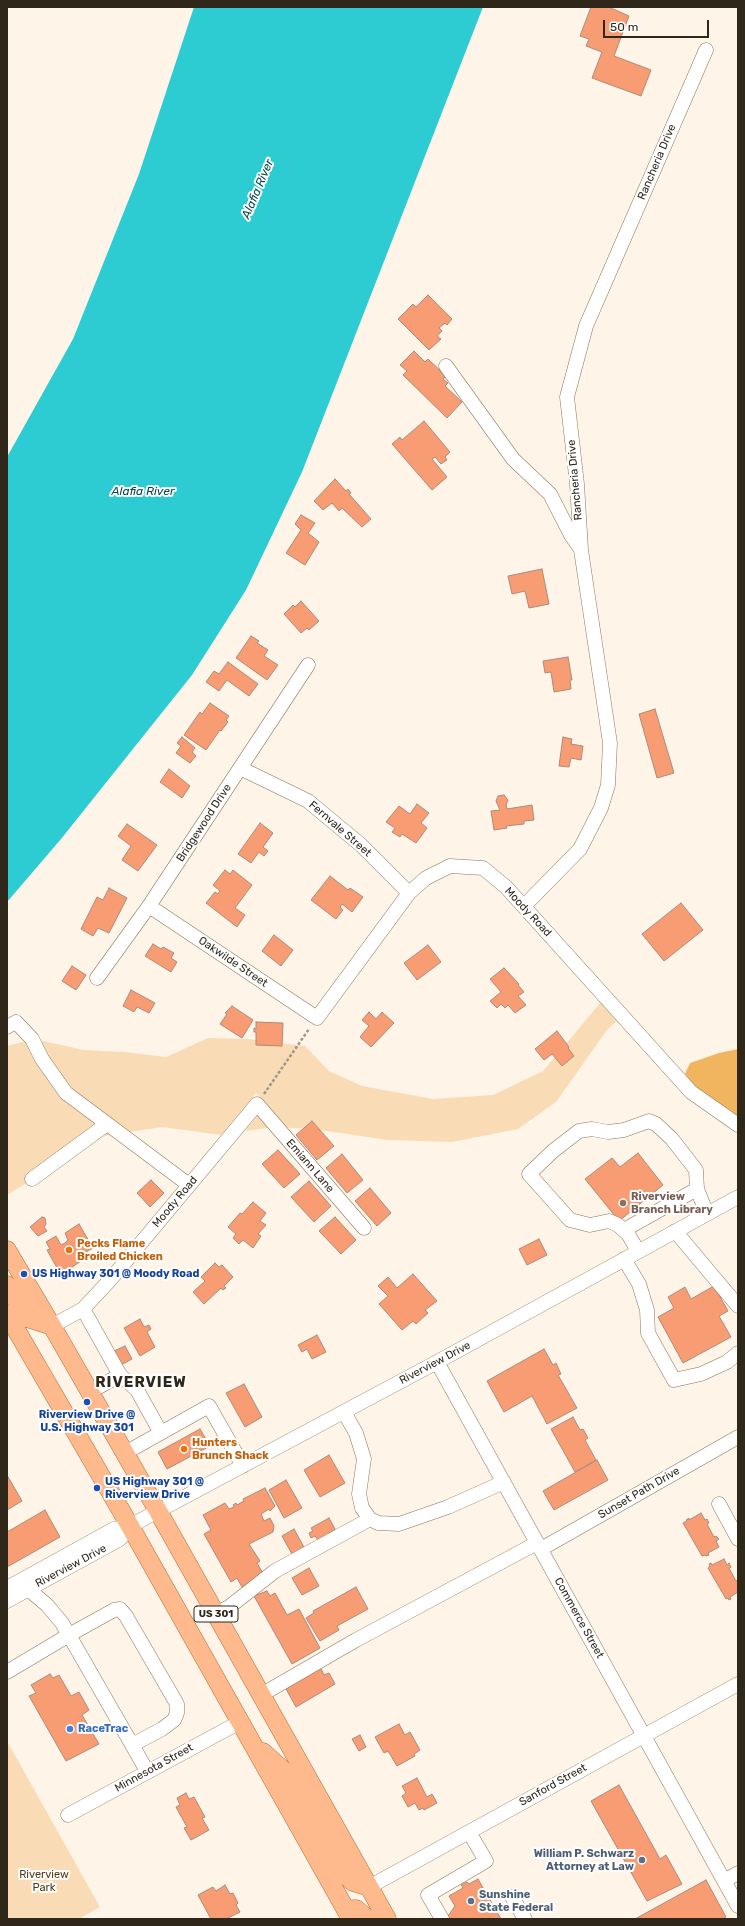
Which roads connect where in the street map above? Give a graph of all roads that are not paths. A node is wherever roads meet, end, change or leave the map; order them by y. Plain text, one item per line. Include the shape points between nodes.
1 (706, 50) dead end
2 (446, 366) dead end
3 (581, 550) junction
4 (308, 665) dead end
5 (240, 768) junction
6 (409, 893) junction
7 (149, 906) junction
8 (524, 906) junction
9 (97, 978) dead end
10 (317, 1018) joint
11 (7, 1028) edge
12 (257, 1104) joint
13 (107, 1124) junction
14 (738, 1125) edge
15 (32, 1179) dead end
16 (189, 1185) junction
17 (697, 1189) junction
18 (738, 1197) edge
19 (707, 1214) junction
20 (364, 1228) dead end
21 (624, 1230) junction
22 (675, 1231) junction
23 (7, 1250) edge
24 (638, 1251) junction
25 (624, 1259) junction
26 (7, 1285) edge
27 (738, 1306) edge
28 (84, 1309) junction
29 (7, 1314) edge
30 (52, 1326) junction
31 (738, 1353) edge
32 (437, 1362) junction
33 (120, 1375) junction
34 (90, 1392) junction
35 (344, 1412) junction
36 (161, 1433) junction
37 (738, 1437) edge
38 (124, 1453) junction
39 (243, 1466) junction
40 (504, 1482) junction
41 (719, 1504) dead end
42 (158, 1511) junction
43 (370, 1519) junction
44 (130, 1526) junction
45 (738, 1539) edge
46 (539, 1546) junction
47 (7, 1588) edge
48 (28, 1589) junction
49 (7, 1601) edge
50 (215, 1614) junction
51 (69, 1635) junction
52 (7, 1672) edge
53 (738, 1684) edge
54 (261, 1695) junction
55 (240, 1722) junction
56 (643, 1736) junction
57 (252, 1742) junction
58 (132, 1744) junction
59 (147, 1771) junction
60 (68, 1814) dead end
61 (469, 1832) junction
62 (738, 1873) edge
63 (722, 1878) junction
64 (369, 1887) junction
65 (512, 1897) dead end
66 (738, 1906) edge
67 (348, 1915) edge
68 (368, 1919) edge
69 (387, 1919) edge
70 (442, 1919) edge
71 (525, 1919) edge

1 - 3 street, Rancheria Drive via 586,326 567,397 577,484
2 - 3 street via 513,459 550,494
3 - 8 street, Rancheria Drive via 610,743 608,784 600,808 580,849
4 - 5 street, Bridgewood Drive
5 - 6 street, Fernvale Street via 308,801 361,845
5 - 7 street, Bridgewood Drive
6 - 8 street, Moody Road via 426,878 450,866 482,868 506,886
6 - 10 street, Moody Road
7 - 9 street, Bridgewood Drive
7 - 10 street, Oakwilde Street
8 - 14 street, Moody Road via 691,1092
11 - 13 street via 16,1022 32,1039 42,1059 66,1093
12 - 16 street, Moody Road
12 - 20 street, Emiann Lane
13 - 15 street
13 - 16 street
16 - 28 street, Moody Road
17 - 19 street
17 - 21 street
17 - 21 street via 696,1170 684,1153 656,1124 648,1121 624,1130 579,1131 552,1151 529,1174 570,1220 590,1225 609,1221
18 - 19 street, Riverview Drive
19 - 22 street, Riverview Drive
21 - 24 street
22 - 24 street, Riverview Drive
22 - 27 street
23 - 30 main road, US 301
24 - 25 street, Riverview Drive
25 - 31 street via 639,1284 647,1310 648,1333 674,1380 701,1374 727,1362
25 - 32 street, Riverview Drive
26 - 30 main road via 27,1318
28 - 30 street, Moody Road
28 - 33 street
29 - 44 main road, US 301
30 - 34 main road, US 301
32 - 35 street, Riverview Drive
32 - 40 street, Commerce Street
33 - 34 street
33 - 36 street via 137,1390
34 - 38 main road, US 301
35 - 39 street, Riverview Drive
35 - 43 street via 356,1433 364,1459 360,1494 362,1508
36 - 38 street
36 - 39 street via 209,1406
37 - 46 street, Sunset Path Drive
38 - 42 main road, US 301
39 - 42 street, Riverview Drive
40 - 43 street via 448,1507 400,1524 378,1523
40 - 46 street, Commerce Street
41 - 45 street
42 - 44 street, Riverview Drive
42 - 50 main road, US 301
43 - 50 street via 276,1571 230,1607
44 - 47 street, Riverview Drive via 114,1529
44 - 48 street, Riverview Drive via 120,1539
44 - 55 main road, US 301
46 - 54 street, Sunset Path Drive via 356,1640
46 - 56 street, Commerce Street
48 - 49 street, Riverview Drive
48 - 51 street via 47,1605
50 - 54 main road, US 301
51 - 52 street
51 - 58 street
51 - 58 street via 120,1609 177,1704 178,1713 174,1720
53 - 56 street, Sanford Street
54 - 64 main road, US 301
55 - 57 main road, US 301
55 - 59 street, Minnesota Street
56 - 61 street, Sanford Street
56 - 63 street, Commerce Street
57 - 64 main road via 283,1770 342,1872 353,1882
57 - 67 main road, US 301
58 - 59 street
59 - 60 street, Minnesota Street
61 - 64 street, Sanford Street
61 - 70 street via 486,1861 428,1895
62 - 63 street
63 - 66 street, Commerce Street
64 - 69 main road, US 301
65 - 71 street
67 - 68 main road via 356,1909

